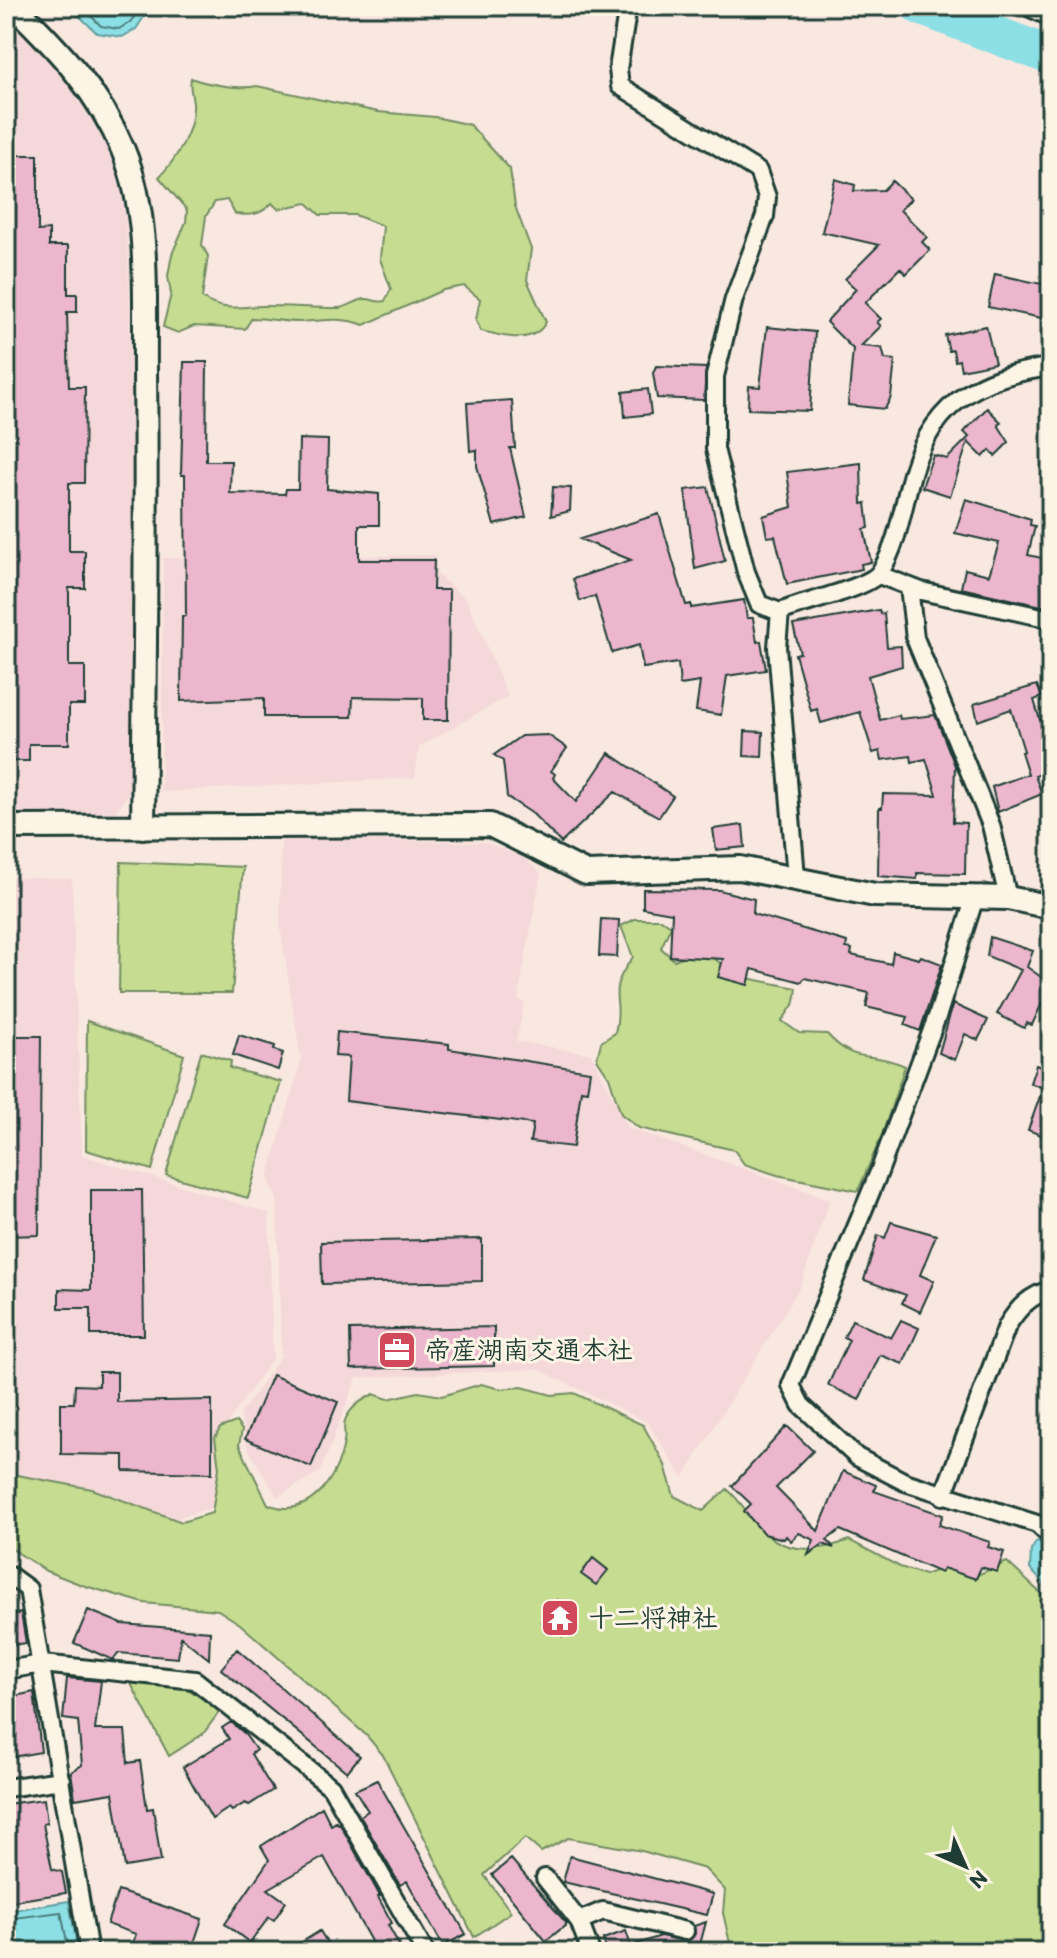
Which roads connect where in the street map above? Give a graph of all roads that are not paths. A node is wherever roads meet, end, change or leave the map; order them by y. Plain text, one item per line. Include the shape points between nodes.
1 (14, 6) edge
2 (628, 6) edge
3 (1033, 6) edge
4 (1051, 14) edge
5 (1051, 367) edge
6 (879, 575) junction
7 (909, 587) junction
8 (780, 612) junction
9 (1051, 619) edge
10 (6, 827) edge
11 (143, 827) junction
12 (796, 877) junction
13 (975, 897) junction
14 (1008, 898) junction
15 (1051, 907) edge
16 (1051, 1290) edge
17 (943, 1496) junction
18 (1051, 1537) edge
19 (6, 1573) edge
20 (42, 1664) junction
21 (6, 1670) edge
22 (61, 1780) junction
23 (6, 1788) edge
24 (545, 1878) dead end
25 (579, 1921) junction
26 (685, 1931) dead end
27 (89, 1952) edge
28 (425, 1952) edge
29 (591, 1952) edge

1 - 11 street via 87,84 124,151 135,187 143,278 148,533
2 - 8 street via 620,86 758,171 765,184 765,216 734,299 715,376 715,449 746,572 759,604
3 - 4 street
5 - 6 street via 985,383 936,420 923,441
6 - 7 street
6 - 8 street via 855,589
7 - 9 street
7 - 14 street via 915,638 991,825
8 - 12 street via 777,647
10 - 11 street
11 - 12 street via 490,825 586,873 740,868
12 - 13 street via 875,895
13 - 14 street
13 - 17 street via 879,1172 791,1385 801,1405 857,1457
14 - 15 street
16 - 17 street via 1035,1295 1007,1326
17 - 18 street via 1024,1520
19 - 20 street via 28,1589
20 - 21 street
20 - 22 street
20 - 28 street via 195,1680 331,1787
22 - 23 street
22 - 27 street
24 - 25 street
25 - 26 street via 603,1911
25 - 29 street

